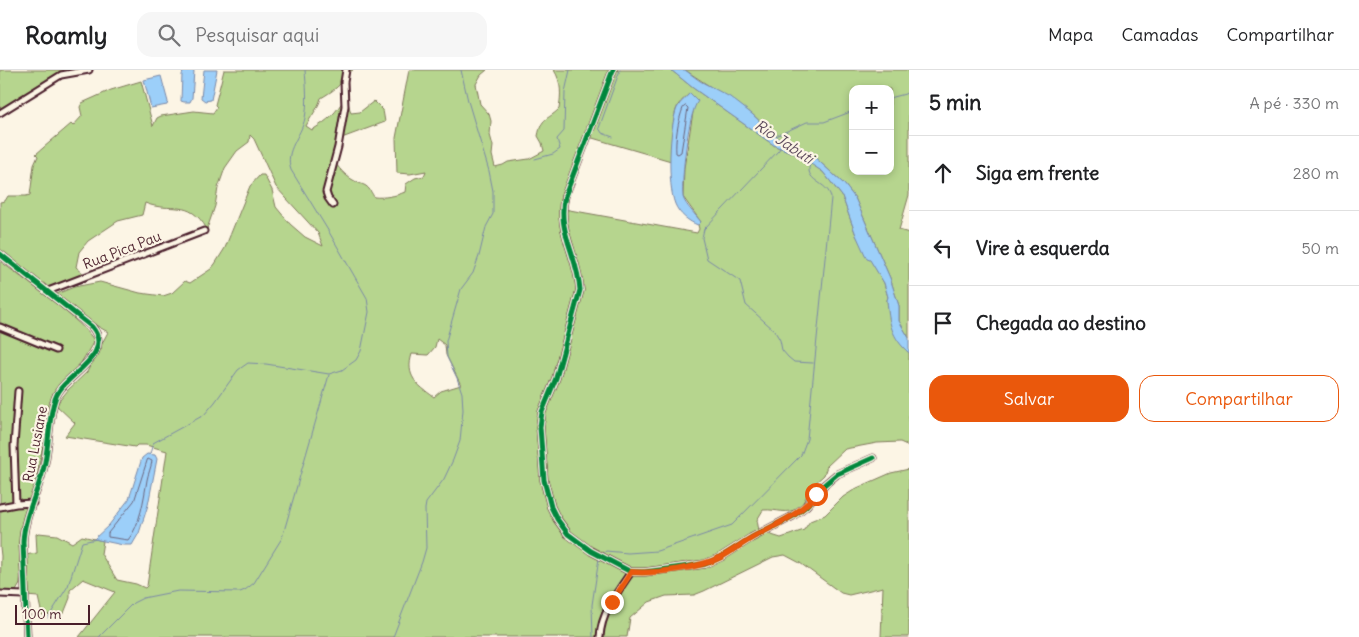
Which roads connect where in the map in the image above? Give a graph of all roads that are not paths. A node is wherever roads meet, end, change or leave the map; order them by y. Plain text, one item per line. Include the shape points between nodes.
1 (89, 70) edge
2 (346, 70) edge
3 (613, 70) edge
4 (0, 113) edge
5 (0, 118) edge
6 (333, 205) dead end
7 (204, 231) dead end
8 (0, 254) edge
9 (48, 291) junction
10 (0, 327) edge
11 (56, 350) dead end
12 (18, 391) dead end
13 (873, 458) dead end
14 (33, 503) junction
15 (16, 504) junction
16 (0, 507) edge
17 (631, 572) junction
18 (0, 594) edge
19 (24, 594) junction
20 (27, 637) edge
21 (600, 637) edge

1 - 4 street via 61,75
2 - 6 street via 346,99 327,188
3 - 17 street via 562,209 562,222 579,279 580,294 540,422 545,486 557,519 581,544
4 - 5 street
7 - 9 street, Rua Pica Pau
8 - 9 street, Rua Lusiane
9 - 14 street, Rua Lusiane via 92,327 98,339 90,361 57,395 45,462
10 - 11 street
12 - 15 street via 14,446
13 - 17 street via 837,474 793,516 721,557 694,566
14 - 15 street
14 - 19 street, Rua Lusiane via 24,532
15 - 16 street
17 - 21 street via 608,608
18 - 19 street
19 - 20 street, Rua Lusiane

